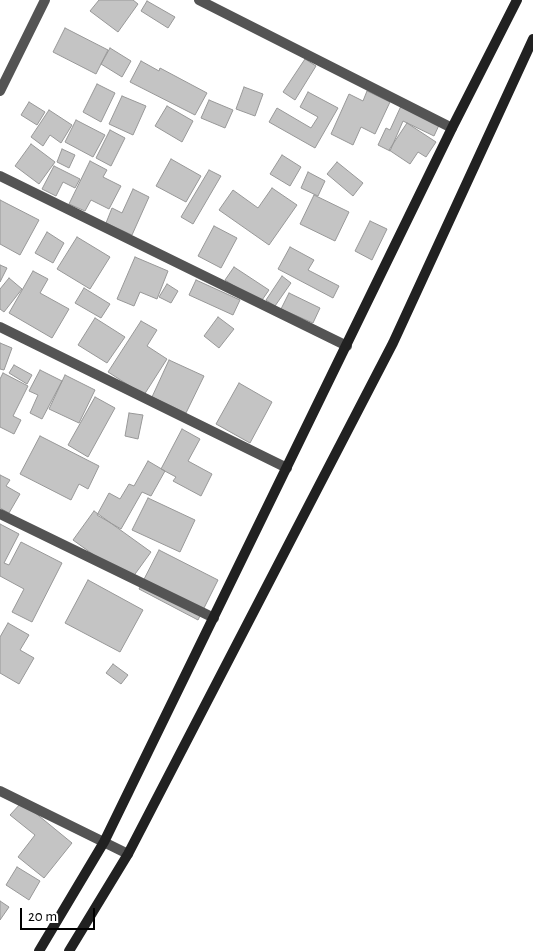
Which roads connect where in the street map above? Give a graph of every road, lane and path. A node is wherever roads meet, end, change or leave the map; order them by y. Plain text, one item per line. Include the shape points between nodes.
1 (45, 0) edge
2 (199, 0) edge
3 (517, 0) edge
4 (533, 39) edge
5 (0, 91) edge
6 (452, 128) junction
7 (0, 176) edge
8 (0, 327) edge
9 (346, 346) junction
10 (286, 468) junction
11 (0, 514) edge
12 (214, 618) junction
13 (0, 791) edge
14 (104, 842) junction
15 (128, 854) junction
16 (39, 951) edge
17 (69, 951) edge

1 - 5 street
2 - 6 street
3 - 6 main road
4 - 15 main road via 393,342
6 - 9 main road
7 - 9 street
8 - 10 street
9 - 10 main road
10 - 12 main road
11 - 12 street
12 - 14 main road
13 - 14 street
14 - 15 street
14 - 16 main road
15 - 17 main road

